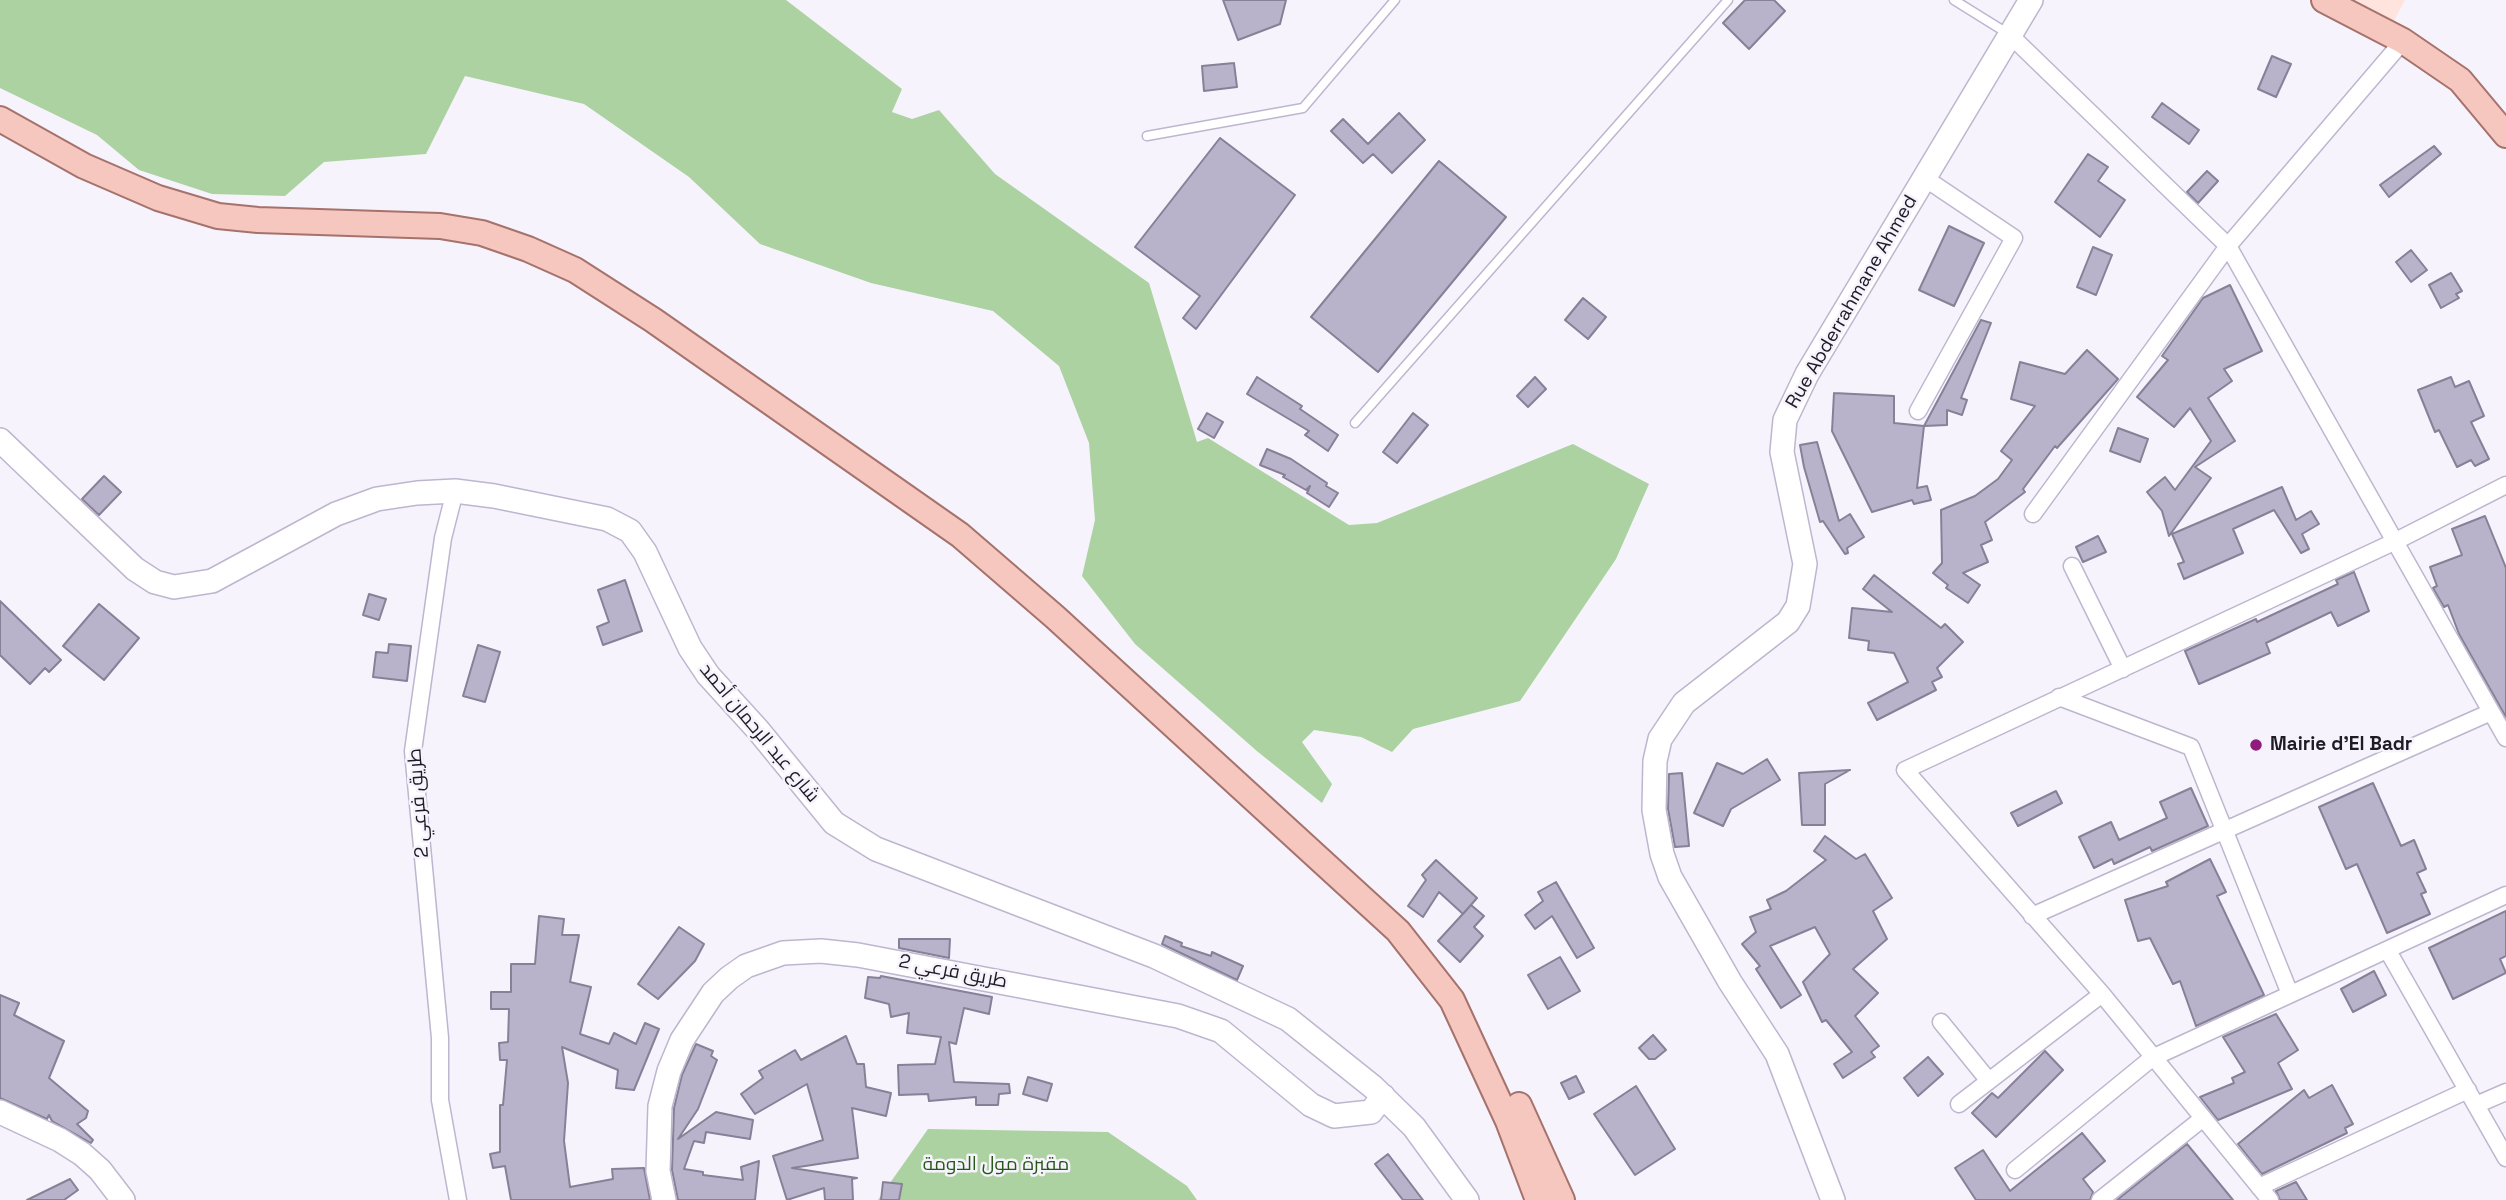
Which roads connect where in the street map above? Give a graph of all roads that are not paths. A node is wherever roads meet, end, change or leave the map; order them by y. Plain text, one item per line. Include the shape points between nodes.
1 (1395, 0) edge
2 (1728, 0) edge
3 (1954, 0) edge
4 (2031, 0) edge
5 (2324, 0) edge
6 (2010, 35) junction
7 (2403, 41) junction
8 (0, 119) edge
9 (2506, 135) edge
10 (1147, 136) dead end
11 (1923, 177) junction
12 (2228, 246) junction
13 (1918, 411) dead end
14 (1355, 423) dead end
15 (0, 440) edge
16 (2506, 485) edge
17 (454, 491) junction
18 (2033, 513) dead end
19 (2396, 541) junction
20 (2072, 566) dead end
21 (2123, 669) junction
22 (2059, 697) junction
23 (2491, 712) junction
24 (2506, 738) edge
25 (2227, 830) junction
26 (2506, 895) edge
27 (2032, 916) junction
28 (2388, 951) junction
29 (2102, 994) junction
30 (2290, 994) junction
31 (1452, 1000) junction
32 (1941, 1022) dead end
33 (2152, 1058) junction
34 (1989, 1081) junction
35 (2468, 1090) junction
36 (2506, 1091) edge
37 (1383, 1096) junction
38 (1959, 1104) dead end
39 (2476, 1105) junction
40 (0, 1112) edge
41 (2202, 1119) junction
42 (2506, 1158) edge
43 (2015, 1170) dead end
44 (2264, 1194) edge
45 (123, 1200) edge
46 (458, 1200) edge
47 (664, 1200) edge
48 (1467, 1200) edge
49 (1538, 1200) edge
50 (1562, 1200) edge
51 (1833, 1200) edge
52 (2100, 1200) edge

1 - 10 lane via 1303,108
2 - 14 lane
3 - 6 lane
4 - 6 main road, Rue Abderrahmane Ahmed
5 - 7 main road
6 - 11 main road, Rue Abderrahmane Ahmed
6 - 12 street
7 - 9 main road via 2460,80
7 - 12 street
8 - 31 main road via 84,166 158,198 218,216 440,226 482,233 575,270 960,535 1398,931
11 - 13 street via 2014,239
11 - 51 main road, Rue Abderrahmane Ahmed via 1807,374 1785,420 1782,452 1805,564 1798,606 1788,622 1684,703 1660,739 1652,784 1657,834 1670,877 1777,1054
12 - 18 street
12 - 19 street
15 - 17 main road, شارع عبد الرحمان أحمد via 135,569 174,587 212,581 336,514 377,499
16 - 19 street
17 - 37 main road, شارع عبد الرحمان أحمد via 607,519 630,531 708,675 834,823 859,840 1154,956 1268,1008 1309,1034
17 - 46 street, طريق فرعي 2 via 443,538 413,751 440,1038 440,1100
19 - 21 street
19 - 23 street
20 - 21 street
21 - 22 street
22 - 25 street via 2191,747
22 - 27 street via 1905,770
23 - 24 street
23 - 25 street
25 - 27 street
25 - 30 street
26 - 28 street
27 - 29 street
28 - 30 street
28 - 35 street
29 - 33 street
29 - 34 street
30 - 33 street
31 - 49 main road via 1508,1121
31 - 50 main road via 1469,1013 1482,1032
32 - 34 street
33 - 41 street
33 - 43 street
34 - 38 street
35 - 39 street
35 - 44 street
36 - 39 street
37 - 47 main road, طريق فرعي 2 via 1371,1112 1334,1116 1311,1105 1221,1031 1178,1016 858,955 783,953 746,966 729,978 682,1040 660,1106 658,1171
37 - 48 main road, شارع عبد الرحمان أحمد via 1434,1150
39 - 42 street
40 - 45 main road via 82,1154
41 - 44 street
41 - 52 street

